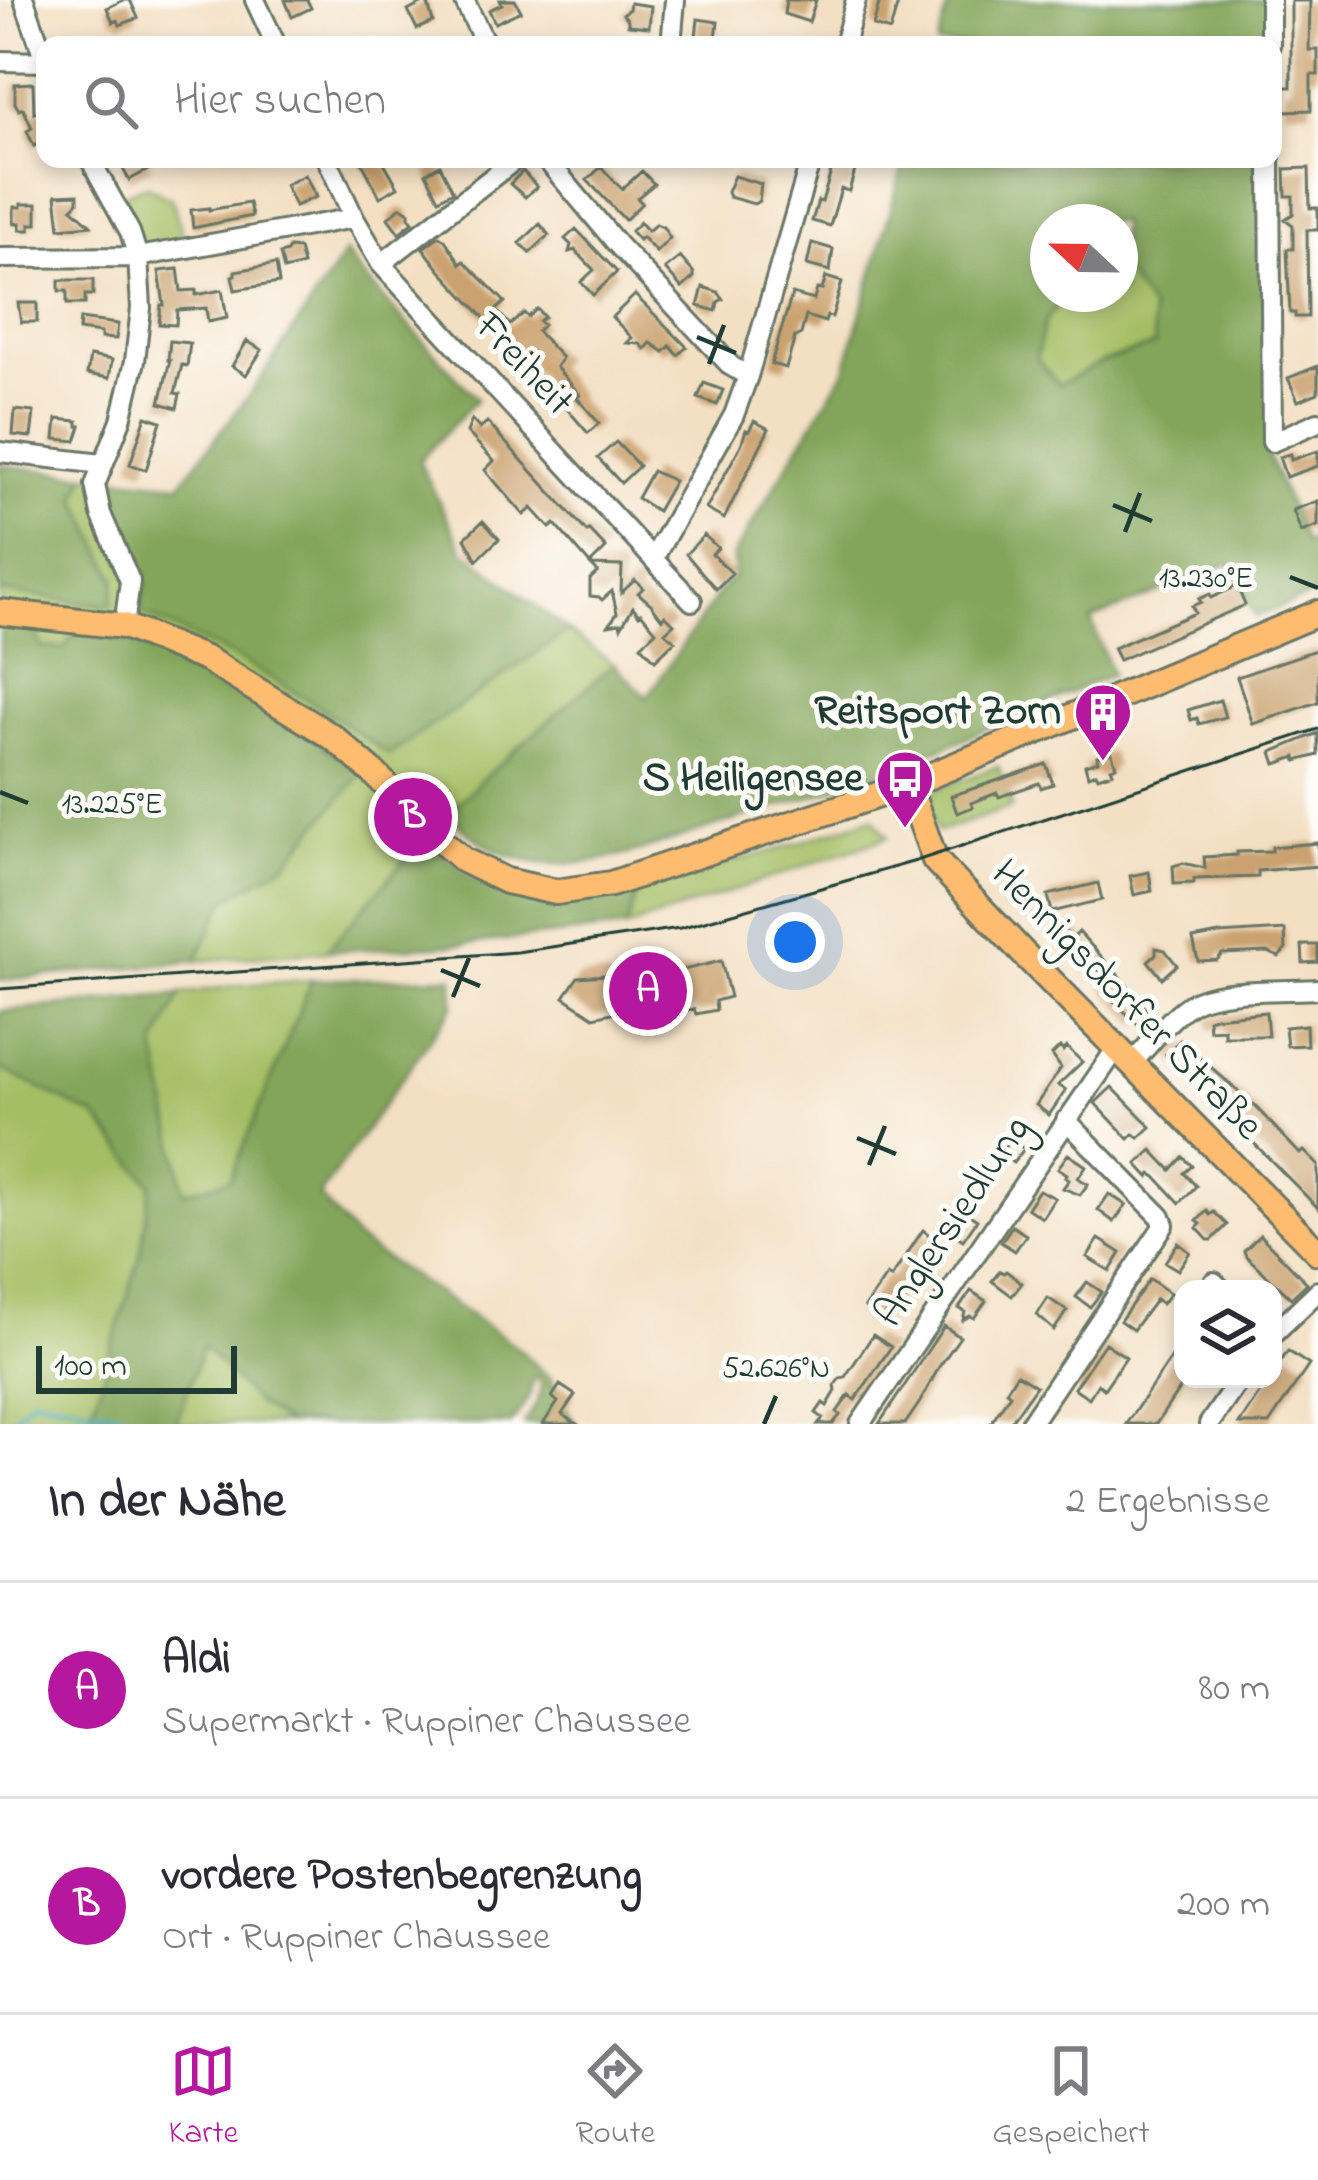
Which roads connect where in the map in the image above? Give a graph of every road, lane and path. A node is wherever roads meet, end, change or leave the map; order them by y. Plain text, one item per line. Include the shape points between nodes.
1 (24, 0) edge
2 (255, 0) edge
3 (464, 0) edge
4 (675, 0) edge
5 (856, 0) edge
6 (1270, 0) edge
7 (36, 36) edge
8 (272, 36) edge
9 (482, 36) edge
10 (672, 36) edge
11 (846, 36) edge
12 (1270, 36) edge
13 (0, 61) edge
14 (36, 61) edge
15 (94, 168) edge
16 (331, 168) edge
17 (505, 168) edge
18 (554, 168) edge
19 (808, 168) edge
20 (1270, 168) edge
21 (354, 218) junction
22 (138, 256) junction
23 (0, 258) edge
24 (381, 265) junction
25 (748, 376) junction
26 (1318, 422) edge
27 (0, 452) edge
28 (102, 464) junction
29 (653, 560) junction
30 (692, 601) dead end
31 (0, 612) edge
32 (1318, 613) edge
33 (124, 626) junction
34 (908, 785) junction
35 (1318, 989) edge
36 (1124, 1056) junction
37 (1066, 1120) junction
38 (1318, 1252) edge
39 (1318, 1291) edge
40 (1282, 1325) edge
41 (1234, 1388) edge
42 (860, 1424) edge
43 (1030, 1424) edge
44 (1209, 1424) edge

1 - 7 street
2 - 8 street
3 - 9 street
4 - 10 street
5 - 11 street
6 - 12 street
13 - 14 street
15 - 22 street
16 - 21 street, Freiheit
17 - 24 street
18 - 25 street
19 - 25 street
20 - 26 street via 1272,442
21 - 22 street
21 - 24 street, Freiheit
22 - 23 street
22 - 28 street via 135,362
24 - 29 street, Freiheit
25 - 29 street
27 - 28 street
28 - 33 street via 96,498 130,581
29 - 30 street, Freiheit
31 - 33 main road
32 - 34 main road
33 - 34 main road via 208,660 308,720 479,869 556,892 611,884
34 - 36 main road, Hennigsdorfer Straße via 935,860
35 - 36 street, Anglersiedlung via 1194,1002
36 - 37 street, Anglersiedlung
36 - 38 main road, Hennigsdorfer Straße
37 - 42 street, Anglersiedlung
37 - 43 street, Anglersiedlung via 1164,1225
39 - 40 street
41 - 44 street

